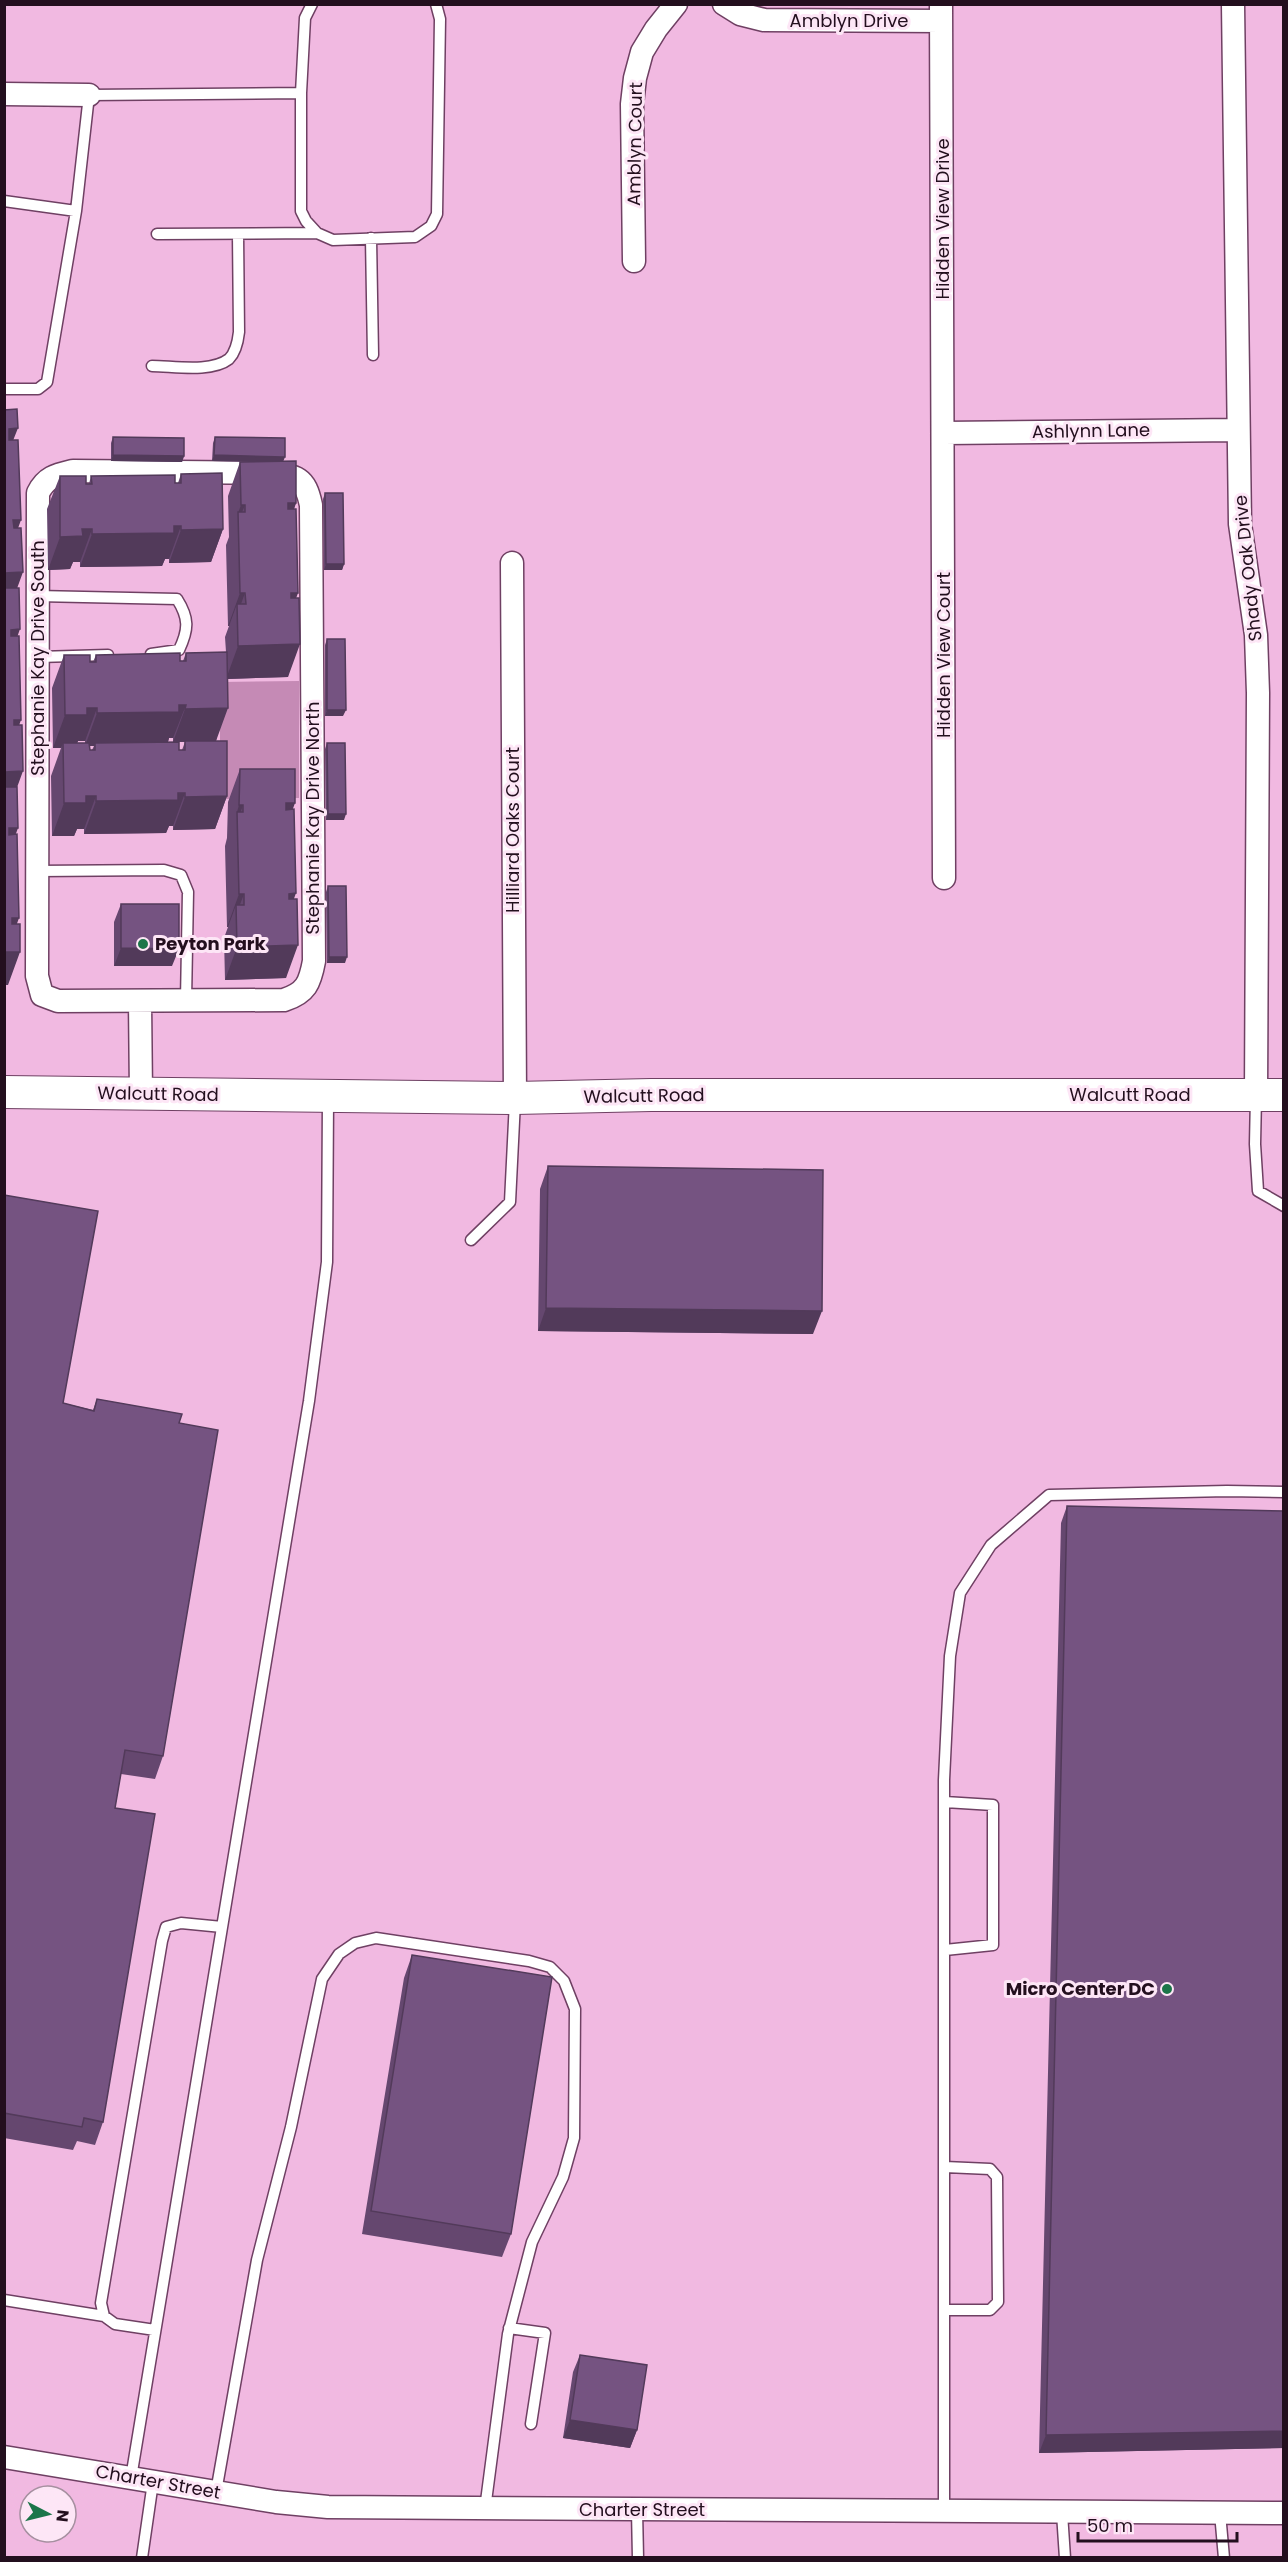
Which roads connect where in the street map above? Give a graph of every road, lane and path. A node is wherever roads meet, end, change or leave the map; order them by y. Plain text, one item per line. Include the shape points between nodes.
1 (312, 4) edge
2 (436, 4) edge
3 (676, 4) edge
4 (724, 4) edge
5 (1233, 4) edge
6 (941, 13) edge
7 (301, 93) junction
8 (4, 94) edge
9 (89, 95) junction
10 (4, 201) edge
11 (76, 211) junction
12 (317, 233) junction
13 (157, 234) dead end
14 (238, 234) junction
15 (371, 238) junction
16 (634, 261) dead end
17 (373, 355) dead end
18 (152, 366) dead end
19 (4, 390) edge
20 (1237, 430) junction
21 (944, 433) junction
22 (301, 480) joint
23 (512, 563) dead end
24 (37, 596) junction
25 (140, 654) edge
26 (117, 655) edge
27 (38, 657) junction
28 (38, 871) junction
29 (944, 878) dead end
30 (186, 1000) junction
31 (140, 1001) junction
32 (4, 1092) edge
33 (141, 1094) junction
34 (328, 1096) junction
35 (1270, 1096) edge
36 (515, 1098) junction
37 (1284, 1206) edge
38 (471, 1240) dead end
39 (1284, 1492) edge
40 (945, 1802) junction
41 (222, 1927) junction
42 (945, 1950) junction
43 (945, 2167) junction
44 (4, 2300) edge
45 (945, 2310) junction
46 (104, 2316) junction
47 (509, 2328) junction
48 (155, 2330) junction
49 (531, 2424) dead end
50 (4, 2457) edge
51 (131, 2478) junction
52 (153, 2482) junction
53 (216, 2492) junction
54 (485, 2509) junction
55 (637, 2510) junction
56 (944, 2513) junction
57 (1062, 2513) junction
58 (1220, 2513) junction
59 (1284, 2513) edge
60 (142, 2558) edge
61 (638, 2558) edge
62 (1065, 2558) edge
63 (1224, 2558) edge

1 - 7 lane via 305,18
2 - 15 lane via 440,19 437,214 431,226 415,237
3 - 16 street, Amblyn Court via 642,52 635,78
4 - 6 street, Amblyn Drive via 740,14 764,20
5 - 20 street, Shady Oak Drive
6 - 21 street, Hidden View Drive
7 - 9 lane
7 - 12 lane via 302,211
8 - 9 street
9 - 11 lane
10 - 11 lane
11 - 19 lane via 47,382 38,389
12 - 14 lane
12 - 15 lane via 333,240
13 - 14 lane
14 - 18 lane via 237,346 229,358 216,365
15 - 17 lane
20 - 21 street, Ashlynn Lane
20 - 35 street, Shady Oak Drive via 1240,524 1256,635
21 - 29 street, Hidden View Court
22 - 24 street, Stephanie Kay Drive South via 270,473 73,471 52,476 38,493
22 - 30 street, Stephanie Kay Drive North via 311,505 311,980 301,995 284,1000
23 - 36 street, Hilliard Oaks Court
24 - 25 lane via 177,599 188,625 179,650
24 - 27 street, Stephanie Kay Drive South
26 - 27 lane
27 - 28 street, Stephanie Kay Drive South
28 - 30 lane via 164,870 181,875 188,892
28 - 31 street, Stephanie Kay Drive South via 37,976 42,995 58,1001
30 - 31 street, Stephanie Kay Drive North
31 - 33 street
32 - 33 street, Walcutt Road
33 - 34 street, Walcutt Road
34 - 36 street, Walcutt Road
34 - 41 lane via 327,1262 309,1401
35 - 36 street, Walcutt Road
35 - 37 lane via 1255,1144 1258,1191
36 - 38 lane via 510,1202
39 - 40 lane via 1049,1495 991,1545 960,1593 950,1656
40 - 42 lane
40 - 42 lane via 993,1804 993,1945
41 - 46 lane via 181,1923 166,1927 101,2303
41 - 48 lane
42 - 43 lane
43 - 45 lane
43 - 45 lane via 990,2169 996,2177 998,2302 990,2310
44 - 46 lane
45 - 56 lane
46 - 48 lane via 115,2324
47 - 49 lane via 545,2333
47 - 53 lane via 532,2242 563,2177 574,2138 575,2009 564,1981 550,1967 529,1961 376,1938 355,1942 339,1954 322,1979 291,2127 257,2260
47 - 54 lane
48 - 51 lane
50 - 51 street, Charter Street
51 - 52 street, Charter Street
52 - 53 street, Charter Street
52 - 60 lane
53 - 54 street, Charter Street via 328,2507
54 - 55 street, Charter Street
55 - 56 street, Charter Street
55 - 61 lane
56 - 57 street, Charter Street
57 - 58 street, Charter Street
57 - 62 lane
58 - 59 street, Charter Street
58 - 63 lane

